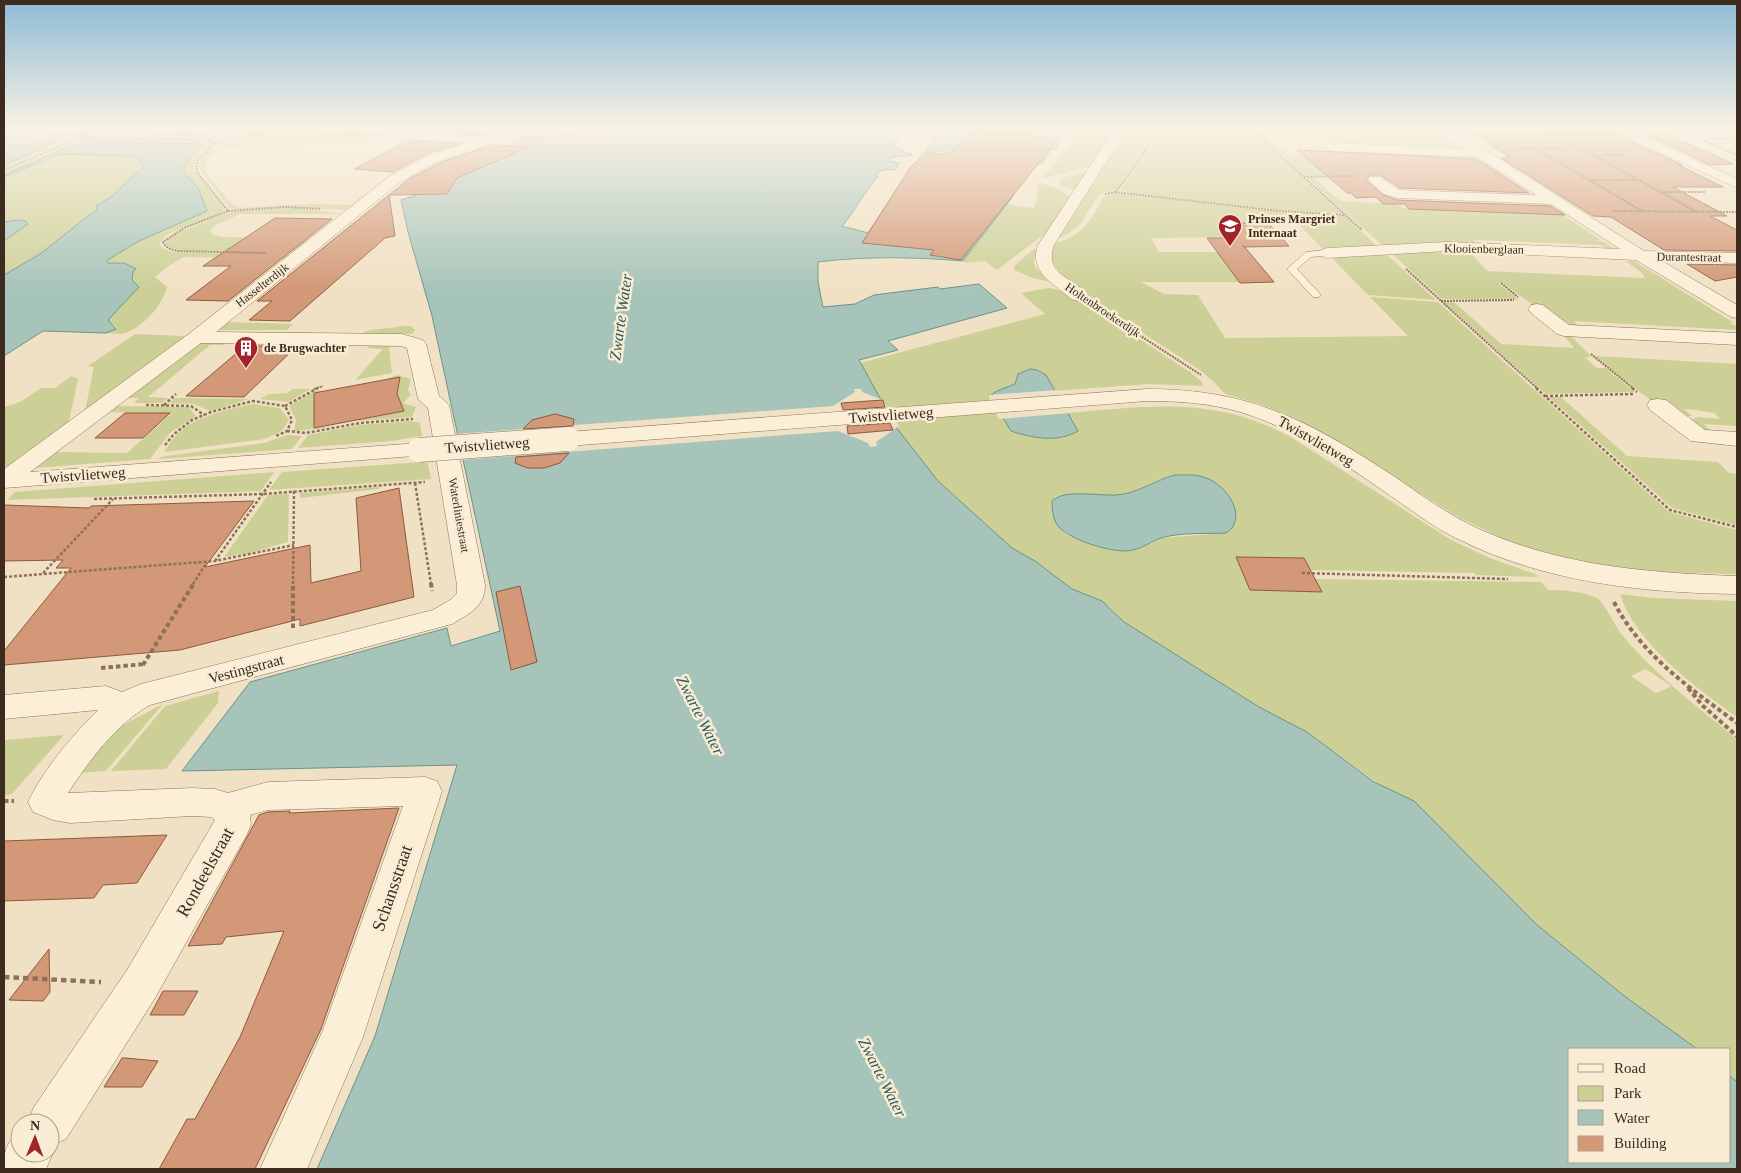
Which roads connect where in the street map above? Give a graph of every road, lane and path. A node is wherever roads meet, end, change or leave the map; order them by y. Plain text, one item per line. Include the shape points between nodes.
1 (205, 182) edge
2 (391, 182) edge
3 (1087, 182) edge
4 (1308, 182) edge
5 (1377, 182) edge
6 (1525, 182) edge
7 (1591, 182) edge
8 (1641, 182) edge
9 (1115, 192) dead end
10 (1660, 192) junction
11 (1708, 192) dead end
12 (1554, 200) junction
13 (228, 211) junction
14 (354, 211) junction
15 (1643, 211) junction
16 (1572, 212) junction
17 (1697, 212) junction
18 (1737, 212) edge
19 (1345, 215) junction
20 (1384, 250) junction
21 (302, 253) junction
22 (1327, 253) joint
23 (1641, 256) junction
24 (1737, 258) edge
25 (1079, 296) joint
26 (1316, 296) dead end
27 (1440, 300) junction
28 (1529, 304) joint
29 (1737, 313) edge
30 (1568, 330) junction
31 (197, 336) junction
32 (1737, 339) edge
33 (323, 386) dead end
34 (176, 394) dead end
35 (1545, 396) junction
36 (258, 397) dead end
37 (1207, 398) junction
38 (253, 401) junction
39 (106, 404) junction
40 (1658, 404) dead end
41 (163, 405) junction
42 (284, 406) junction
43 (205, 415) junction
44 (441, 418) junction
45 (287, 431) junction
46 (272, 438) dead end
47 (1737, 439) edge
48 (147, 470) junction
49 (452, 480) junction
50 (4, 481) edge
51 (416, 483) junction
52 (268, 486) dead end
53 (294, 492) junction
54 (263, 494) junction
55 (113, 499) junction
56 (93, 500) dead end
57 (1737, 528) edge
58 (294, 545) junction
59 (215, 561) junction
60 (207, 562) junction
61 (52, 573) junction
62 (1302, 573) dead end
63 (43, 574) junction
64 (4, 577) edge
65 (1604, 577) junction
66 (49, 578) dead end
67 (1478, 578) dead end
68 (471, 585) joint
69 (1737, 585) edge
70 (432, 594) dead end
71 (294, 656) junction
72 (142, 665) dead end
73 (1685, 684) junction
74 (124, 705) junction
75 (4, 708) edge
76 (1737, 723) edge
77 (1737, 736) edge
78 (226, 808) junction
79 (4, 977) edge
80 (140, 984) junction
81 (56, 1113) edge
82 (282, 1169) edge

1 - 13 path
2 - 14 street, Hasselterdijk
3 - 25 street, Holtenbroekerdijk via 1046,245 1043,260 1062,283
4 - 19 path
5 - 12 street via 1397,194
6 - 12 street, Klooienberglaan
7 - 15 path
8 - 10 path
9 - 19 path
10 - 11 path
10 - 17 path
12 - 16 street, Klooienberglaan
13 - 14 path via 297,208
13 - 21 path via 178,232 165,240 164,245 180,251
14 - 21 street, Hasselterdijk
15 - 16 path
15 - 17 path
16 - 23 street, Klooienberglaan
17 - 18 path
19 - 20 path
20 - 22 street, Klooienberglaan
20 - 23 street, Klooienberglaan via 1461,247
20 - 27 path
21 - 31 street, Hasselterdijk
22 - 26 lane via 1309,254 1292,269
23 - 24 street, Durantestraat
23 - 29 street, Klooienberglaan
25 - 37 path, Holtenbroekerdijk via 1203,376 1211,384
27 - 28 path
27 - 35 path
28 - 30 street
30 - 32 street
30 - 35 path via 1593,357 1640,394
31 - 39 street, Hasselterdijk
31 - 44 street, Waterliniestraat via 402,340 416,344 429,399 438,405
33 - 42 path
34 - 41 path
35 - 57 path via 1670,510
36 - 38 path
37 - 48 street, Twistvlietweg, bridge via 1147,395
37 - 65 street, Twistvlietweg via 1260,412 1296,426 1468,534 1558,567
38 - 42 path
38 - 43 path
39 - 41 path
39 - 50 street, Hasselterdijk
40 - 47 street via 1699,436
41 - 43 path via 191,406
42 - 45 path via 292,420
43 - 48 path via 192,420 174,434
44 - 45 path via 360,423 306,433
44 - 49 street, Waterliniestraat
45 - 46 path
48 - 50 street, Twistvlietweg
49 - 51 path
49 - 68 street, Waterliniestraat
51 - 53 path
51 - 70 path
52 - 54 path
53 - 54 path
53 - 58 path
54 - 55 path
54 - 59 path
55 - 56 path
55 - 63 path
58 - 59 path
58 - 71 path
59 - 60 path
60 - 61 path
60 - 72 path
61 - 63 path
61 - 66 path
62 - 67 path
63 - 64 path
65 - 69 street, Twistvlietweg
65 - 73 path via 1616,605 1640,642
68 - 71 street, Vestingstraat via 472,596 460,608 442,617
71 - 74 street, Vestingstraat via 141,696
73 - 76 path
73 - 77 path via 1703,706
74 - 75 street via 106,698
74 - 78 street, Rondeelstraat via 106,721 44,802 70,808 192,802 215,803
78 - 80 street, Rondeelstraat via 234,816 233,825
78 - 82 street, Schansstraat via 268,796 425,791 342,1036
79 - 80 path
80 - 81 street, Rondeelstraat

